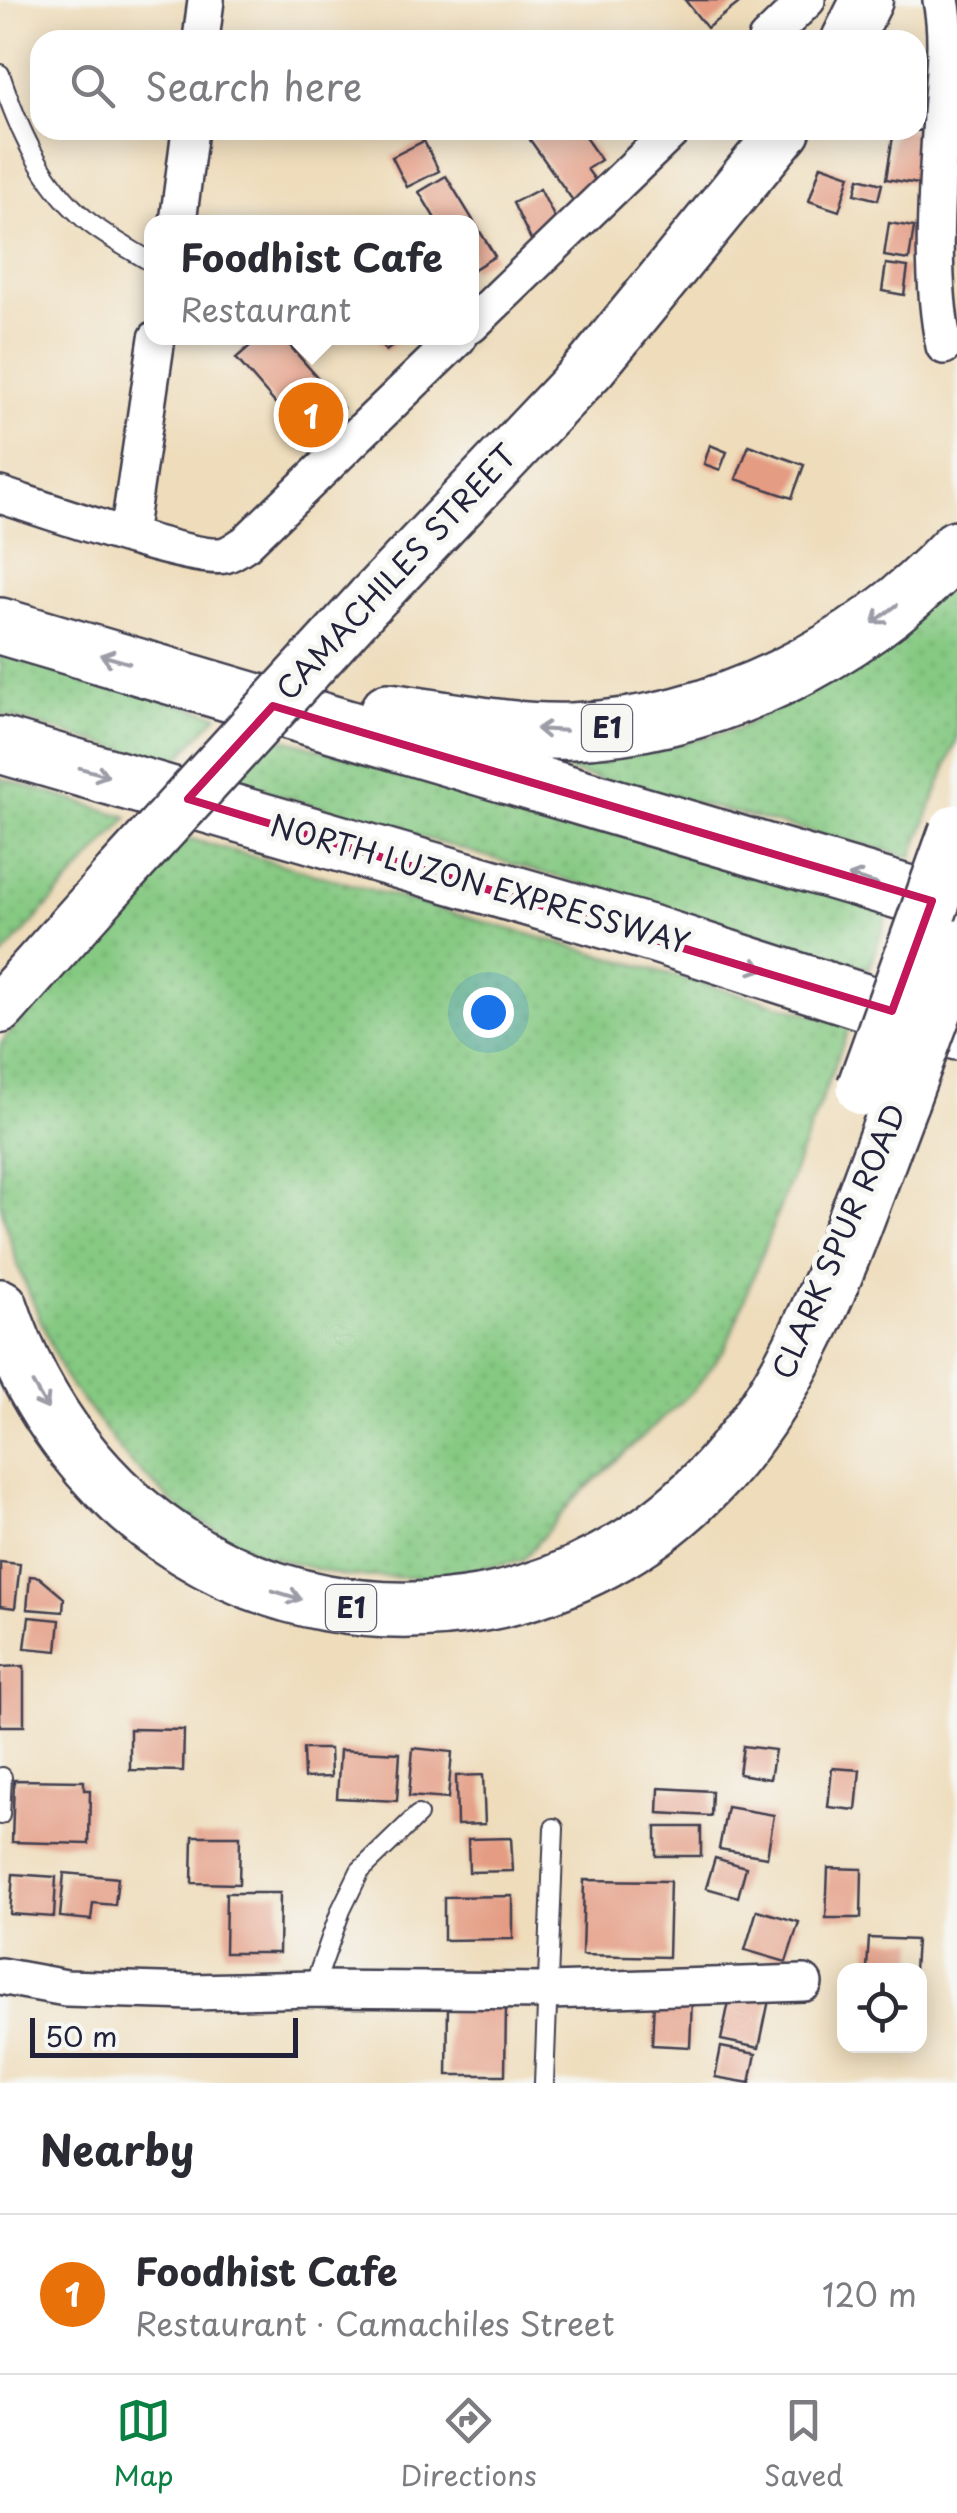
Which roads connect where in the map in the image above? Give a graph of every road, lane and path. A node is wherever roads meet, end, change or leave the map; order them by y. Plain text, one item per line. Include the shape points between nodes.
1 (206, 0) edge
2 (807, 0) edge
3 (868, 0) edge
4 (941, 0) edge
5 (202, 30) edge
6 (776, 30) edge
7 (852, 30) edge
8 (0, 74) edge
9 (949, 114) edge
10 (189, 140) edge
11 (663, 140) edge
12 (777, 140) edge
13 (179, 215) edge
14 (144, 257) edge
15 (479, 317) edge
16 (156, 345) edge
17 (451, 345) edge
18 (944, 346) dead end
19 (0, 495) edge
20 (128, 535) junction
21 (957, 548) edge
22 (0, 626) edge
23 (208, 687) junction
24 (0, 745) edge
25 (957, 832) edge
26 (957, 908) edge
27 (957, 948) edge
28 (0, 1008) edge
29 (957, 1032) edge
30 (883, 1094) junction
31 (0, 1307) edge
32 (2, 1777) edge
33 (0, 1815) edge
34 (418, 1815) dead end
35 (554, 1828) dead end
36 (0, 1976) edge
37 (804, 1983) dead end
38 (313, 1989) junction
39 (548, 1991) junction
40 (544, 2083) edge

1 - 5 street
2 - 6 street
3 - 7 street
4 - 9 street
8 - 14 lane via 16,122 46,176 86,220
9 - 18 street via 935,281
10 - 13 street
11 - 15 street
12 - 28 street, CAMACHILES STREET, bridge via 592,366 370,598
16 - 20 street
17 - 20 street via 246,544 224,556
19 - 20 street
21 -> 23 highway, E1 via 868,628 808,664 704,707 620,726 513,728
23 -> 22 highway, E1
26 -> 23 highway, E1
24 -> 29 highway, NORTH LUZON EXPRESSWAY via 656,936
25 - 30 highway, bridge
27 - 30 highway, CLARK SPUR ROAD / E1, bridge
31 -> 30 highway, CLARK SPUR ROAD / E1 via 43,1403 85,1462 142,1517 196,1555 268,1590 330,1606 460,1607 554,1584 616,1555 699,1492 736,1449 814,1319
32 - 33 lane
34 - 38 lane via 360,1871
35 - 39 lane
36 - 38 street via 84,1988
37 - 39 street
38 - 39 street
39 - 40 lane

